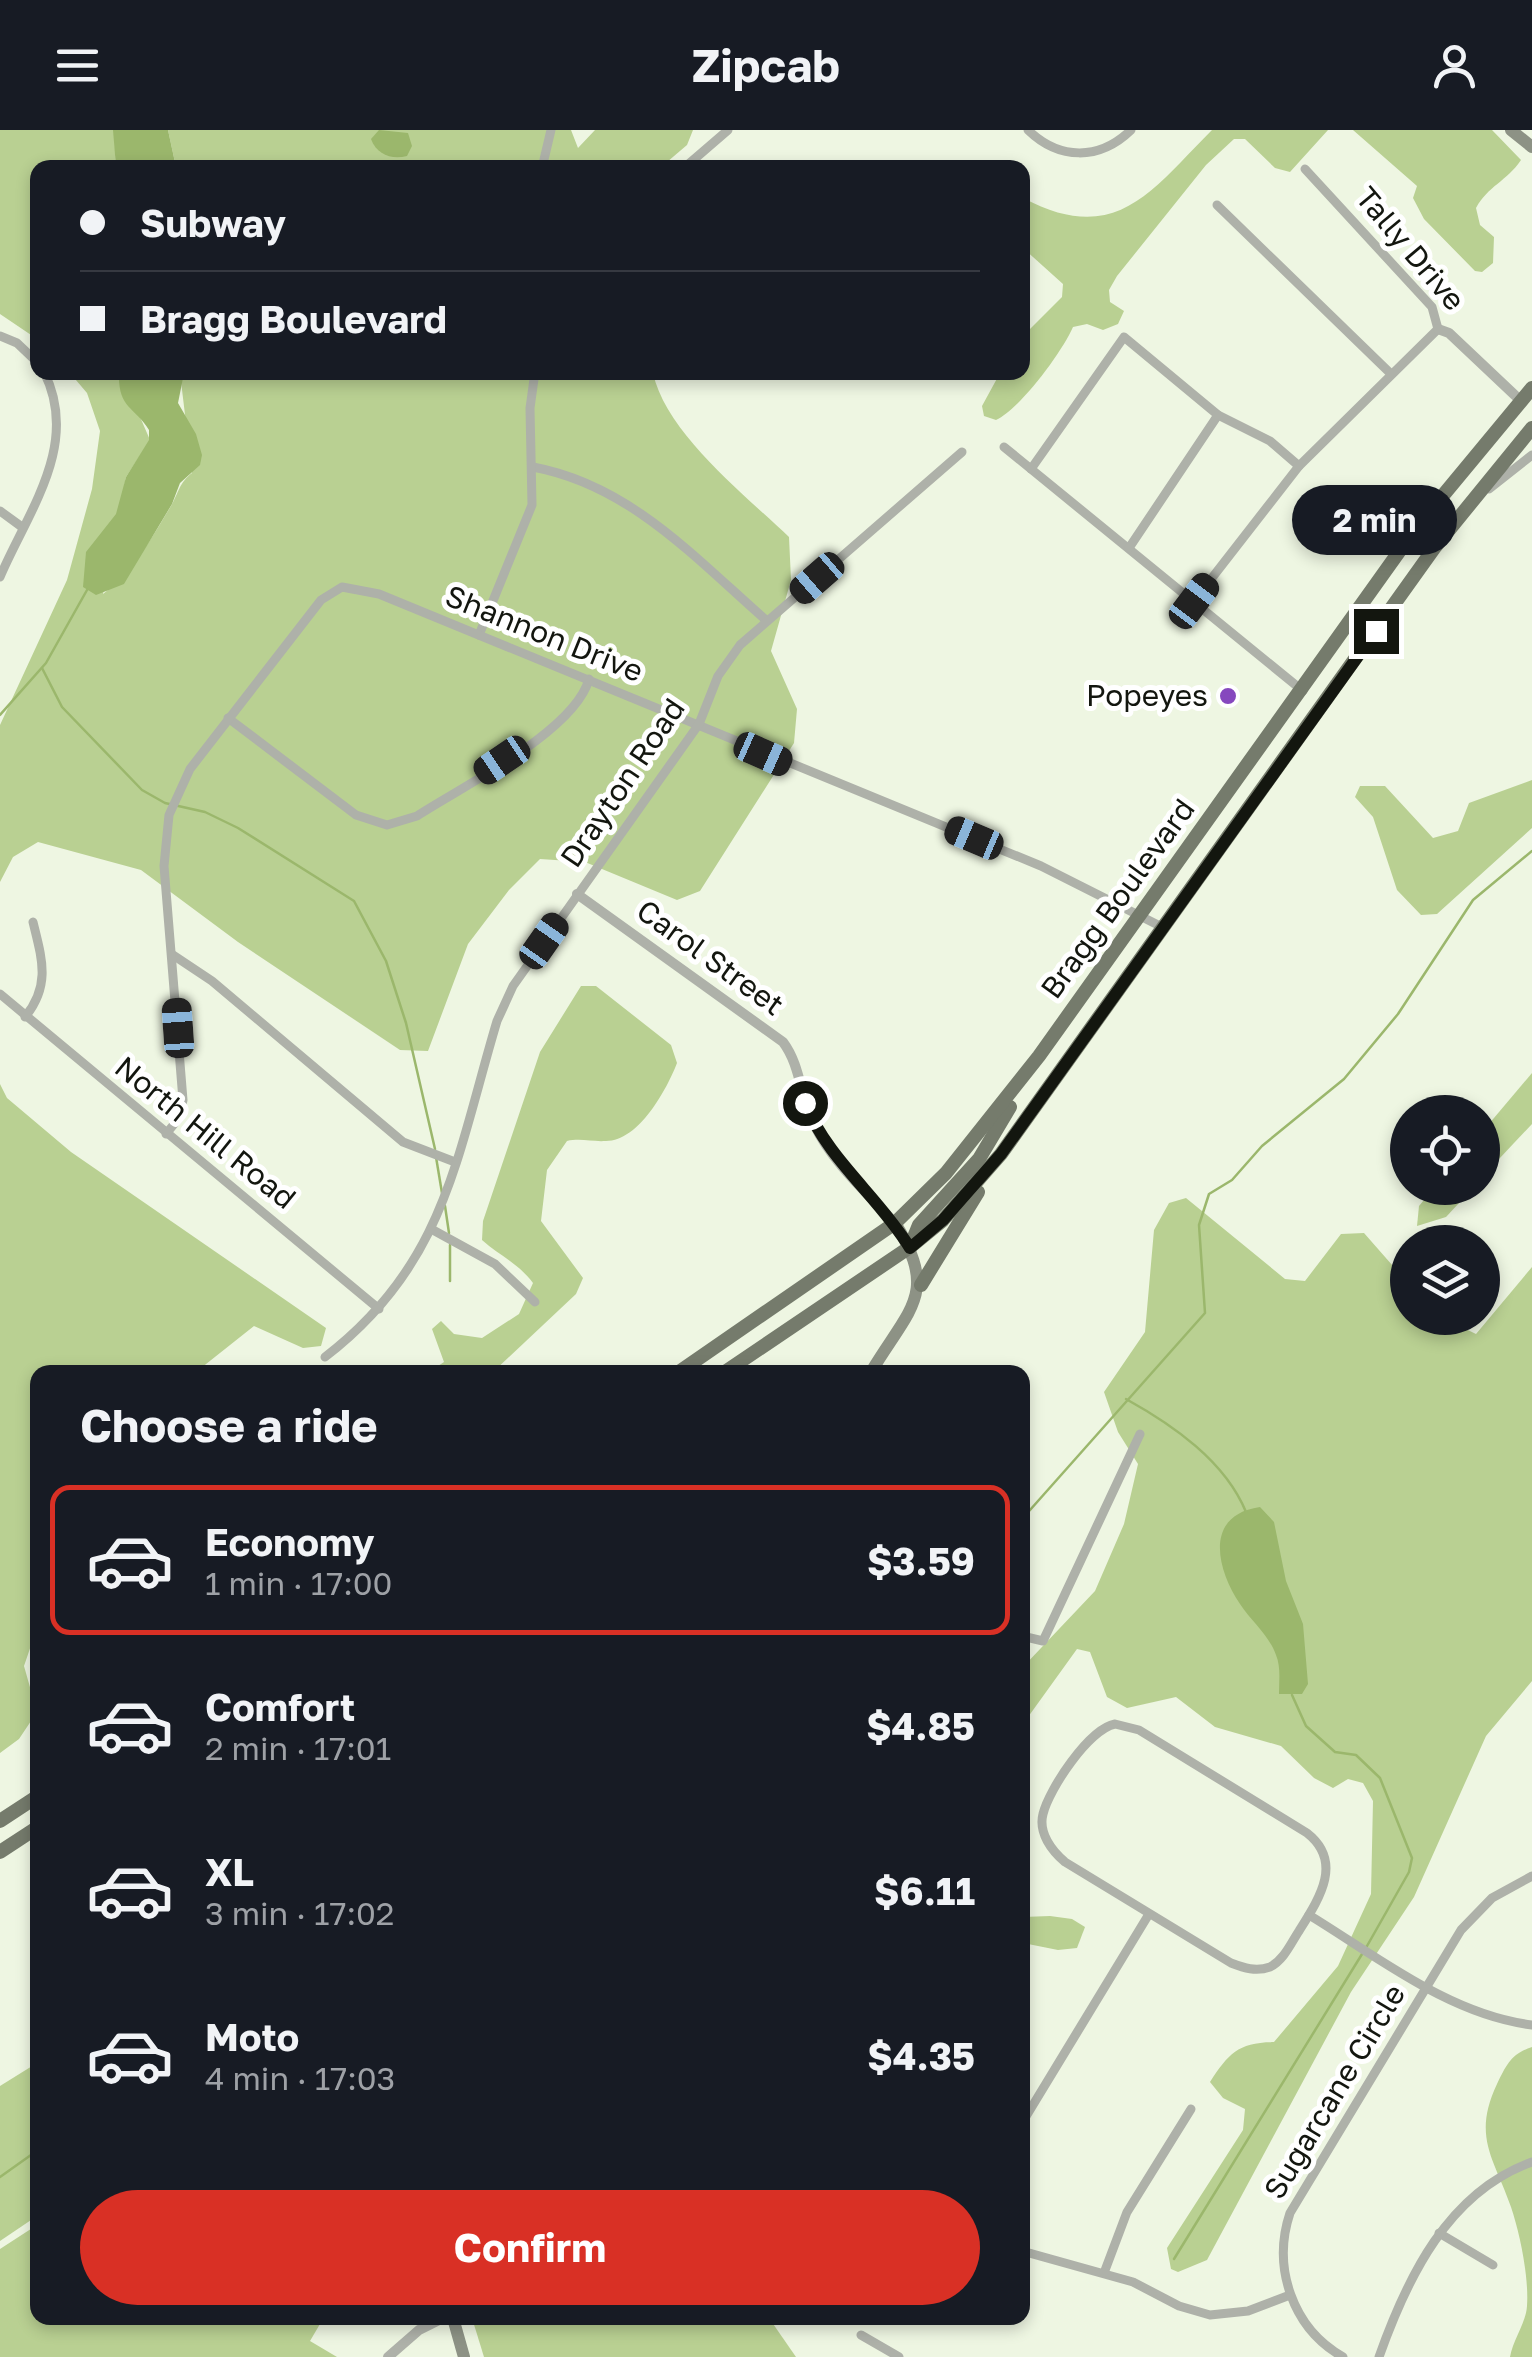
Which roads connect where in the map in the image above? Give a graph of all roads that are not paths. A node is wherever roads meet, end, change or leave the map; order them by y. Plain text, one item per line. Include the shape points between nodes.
1 (551, 130) edge
2 (728, 130) edge
3 (1028, 130) edge
4 (1131, 130) edge
5 (1511, 130) edge
6 (1532, 147) edge
7 (544, 160) edge
8 (691, 160) edge
9 (1306, 169) dead end
10 (1217, 205) dead end
11 (1438, 329) junction
12 (0, 336) edge
13 (30, 356) edge
14 (1390, 372) junction
15 (46, 380) edge
16 (534, 380) edge
17 (1532, 388) edge
18 (1521, 401) junction
19 (1218, 415) junction
20 (1532, 428) edge
21 (1004, 448) dead end
22 (962, 452) dead end
23 (1532, 454) edge
24 (1299, 466) junction
25 (533, 467) junction
26 (1031, 469) junction
27 (1471, 504) junction
28 (0, 512) edge
29 (22, 527) junction
30 (1129, 548) junction
31 (0, 578) edge
32 (1194, 601) junction
33 (768, 621) junction
34 (479, 636) junction
35 (590, 679) junction
36 (1303, 691) junction
37 (228, 718) junction
38 (699, 724) junction
39 (577, 894) junction
40 (1141, 913) junction
41 (33, 922) dead end
42 (1165, 928) junction
43 (173, 956) junction
44 (0, 994) edge
45 (24, 1017) junction
46 (1039, 1056) junction
47 (166, 1134) junction
48 (1001, 1154) junction
49 (455, 1162) junction
50 (894, 1222) junction
51 (433, 1230) junction
52 (910, 1248) junction
53 (920, 1285) junction
54 (536, 1302) dead end
55 (379, 1309) junction
56 (324, 1357) dead end
57 (690, 1365) edge
58 (735, 1365) edge
59 (875, 1365) edge
60 (1140, 1434) dead end
61 (1030, 1638) edge
62 (30, 1801) edge
63 (0, 1821) edge
64 (30, 1832) edge
65 (0, 1852) edge
66 (1532, 1876) edge
67 (1149, 1914) junction
68 (1309, 1915) junction
69 (1427, 1986) junction
70 (1532, 2025) edge
71 (1030, 2110) edge
72 (1191, 2110) dead end
73 (1532, 2162) edge
74 (1439, 2234) junction
75 (1030, 2253) edge
76 (1493, 2265) dead end
77 (1104, 2273) junction
78 (1290, 2295) junction
79 (428, 2325) edge
80 (456, 2325) edge
81 (861, 2335) dead end
82 (388, 2357) edge
83 (464, 2357) edge
84 (899, 2357) edge
85 (1343, 2357) edge
86 (1379, 2357) edge

1 - 7 street
2 - 8 street
3 - 4 street via 1046,145 1076,154 1102,150
5 - 6 main road
9 - 11 street, Tally Drive via 1432,307
10 - 14 street
11 - 14 street
11 - 18 street, Tally Drive
12 - 13 street
14 - 24 street
15 - 29 street via 54,404 53,454 43,494
16 - 25 street
17 - 18 main road, Bragg Boulevard
18 - 36 main road, Bragg Boulevard via 1416,528
19 - 24 street via 1270,441
19 - 26 street via 1124,337
19 - 30 street
20 - 27 main road, Bragg Boulevard
21 - 26 street
22 - 33 street, Drayton Road
23 - 27 street
24 - 32 street
25 - 33 street via 579,478 628,502
25 - 34 street via 532,506
26 - 30 street
27 - 42 main road, Bragg Boulevard
28 - 29 street
29 - 31 street
30 - 32 street
32 - 36 street
33 - 38 street, Drayton Road via 724,665
34 - 35 street, Shannon Drive
34 - 37 street, Shannon Drive via 379,594 342,587 321,600
35 - 37 street via 559,722 417,816 393,824 356,816
35 - 38 street, Shannon Drive
36 - 40 main road, Bragg Boulevard
37 - 43 street via 190,769 169,815 164,866
38 - 39 street, Drayton Road
38 - 40 street, Shannon Drive
39 - 49 street, Drayton Road via 504,1003
39 - 50 street, Carol Street via 783,1042 821,1138
40 - 42 street, Shannon Drive
40 - 46 main road, Bragg Boulevard
41 - 45 street via 45,976
42 - 48 main road, Bragg Boulevard
43 - 47 street via 183,1100
43 - 49 street via 404,1142
44 - 45 street, North Hill Road
45 - 47 street, North Hill Road
46 - 50 main road, Bragg Boulevard via 946,1173
46 - 52 main road via 979,1159 930,1211
47 - 55 street, North Hill Road
48 - 52 main road, Bragg Boulevard
48 - 53 main road
49 - 51 street, Drayton Road
50 - 52 main road
50 - 57 main road, Bragg Boulevard
51 - 54 street via 495,1264
51 - 55 street, Drayton Road via 412,1270
52 - 53 main road
52 - 58 main road, Bragg Boulevard
53 - 59 main road
55 - 56 street, Drayton Road
60 - 61 street via 1043,1641
62 - 63 main road
64 - 65 main road
66 - 69 street, Sugarcane Circle via 1473,1915
67 - 68 street via 1231,1963 1257,1970 1280,1960
67 - 68 street via 1065,1862 1044,1831 1043,1812 1087,1739 1114,1724 1139,1730 1312,1837 1327,1871
67 - 71 street
68 - 69 street
69 - 70 street via 1474,2012
69 - 78 street, Sugarcane Circle via 1290,2213 1282,2250
72 - 77 street via 1127,2212
73 - 74 street via 1484,2189
74 - 76 street
74 - 86 street
75 - 77 street
77 - 78 street via 1210,2315 1248,2311
78 - 85 street, Sugarcane Circle via 1309,2328
79 - 82 street
80 - 83 main road
81 - 84 street

